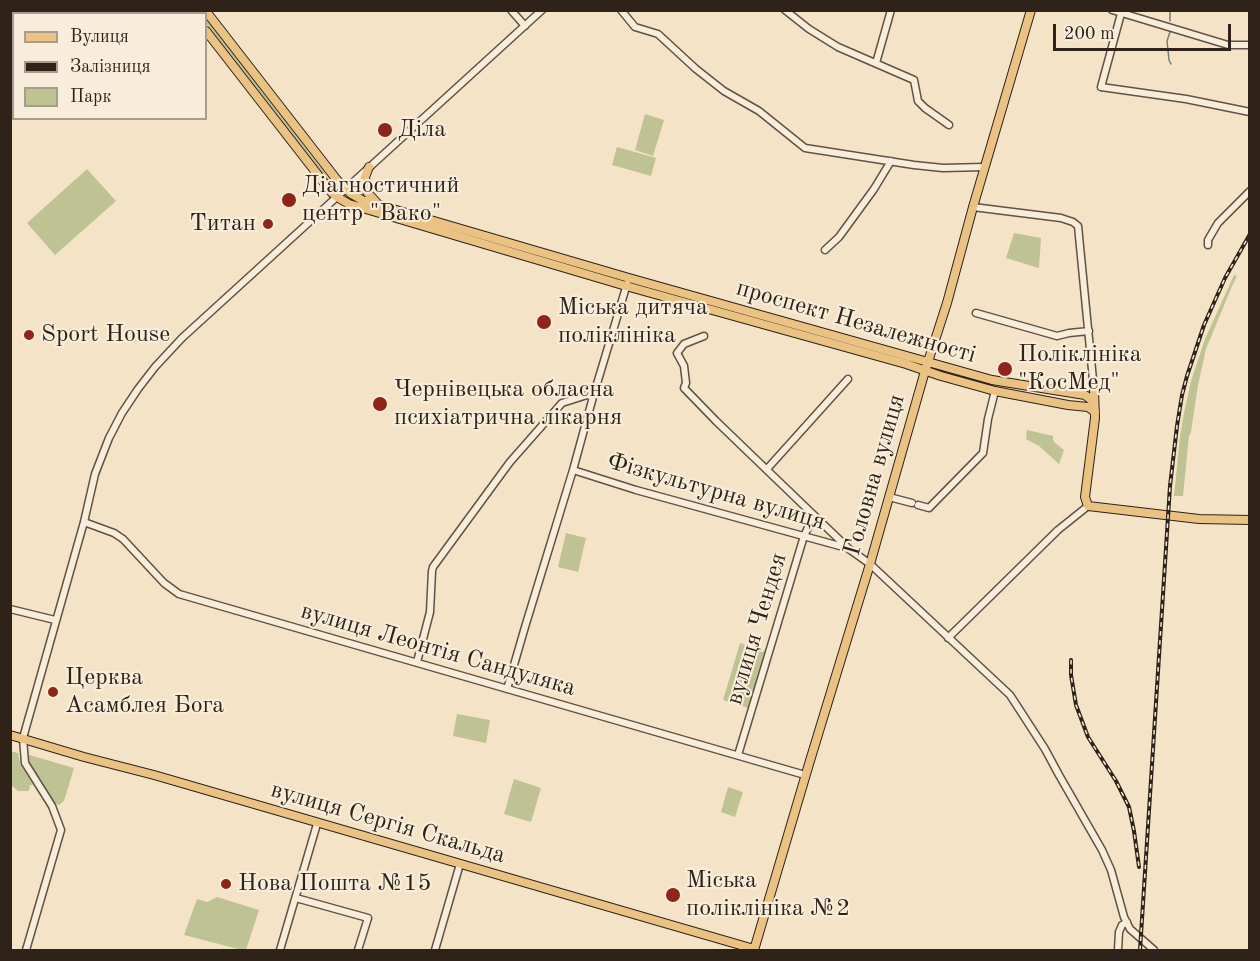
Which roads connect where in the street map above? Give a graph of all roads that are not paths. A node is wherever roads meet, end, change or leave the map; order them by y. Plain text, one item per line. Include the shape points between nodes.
1 (511, 10) edge
2 (542, 10) edge
3 (621, 10) edge
4 (785, 10) edge
5 (891, 10) edge
6 (1031, 10) edge
7 (1112, 10) edge
8 (1121, 12) edge
9 (207, 13) edge
10 (525, 26) junction
11 (207, 32) edge
12 (1250, 45) edge
13 (876, 63) junction
14 (1250, 112) edge
15 (949, 125) dead end
16 (891, 161) junction
17 (369, 167) junction
18 (984, 167) junction
19 (345, 189) junction
20 (1250, 191) edge
21 (337, 197) junction
22 (383, 207) junction
23 (973, 207) junction
24 (1208, 245) dead end
25 (825, 250) dead end
26 (628, 282) junction
27 (976, 313) dead end
28 (1089, 332) junction
29 (704, 336) dead end
30 (928, 362) junction
31 (925, 370) junction
32 (848, 379) dead end
33 (1094, 390) junction
34 (995, 391) junction
35 (1085, 395) junction
36 (593, 397) junction
37 (1094, 402) junction
38 (1095, 412) junction
39 (767, 469) junction
40 (573, 470) junction
41 (889, 497) junction
42 (1088, 506) junction
43 (814, 515) junction
44 (1250, 520) edge
45 (84, 522) junction
46 (804, 536) junction
47 (849, 549) junction
48 (870, 564) junction
49 (10, 609) edge
50 (55, 621) junction
51 (948, 638) junction
52 (417, 662) junction
53 (507, 689) junction
54 (10, 735) edge
55 (22, 738) junction
56 (738, 755) junction
57 (805, 775) junction
58 (317, 824) junction
59 (460, 864) junction
60 (296, 898) junction
61 (1127, 922) junction
62 (754, 950) edge
63 (26, 951) edge
64 (280, 951) edge
65 (358, 951) edge
66 (435, 951) edge
67 (1118, 951) edge
68 (1154, 951) edge

1 - 10 street
2 - 10 street
3 - 16 street via 635,27 658,34 724,91 759,111 805,148
4 - 13 street via 838,47
5 - 13 street
6 - 18 main road, Головна вулиця
7 - 8 street
8 - 12 street via 1228,45
8 - 14 street via 1101,87
9 - 19 main road, проспект Незалежності
10 - 17 street
11 - 21 main road, проспект Незалежності
13 - 15 street via 914,80 918,101
16 - 18 street via 943,168
16 - 25 street via 839,237
17 - 19 street
17 - 22 main road via 365,177 367,192
18 - 23 main road, Головна вулиця
19 - 21 street
19 - 22 main road, проспект Незалежності
20 - 24 street via 1218,223
21 - 26 main road, проспект Незалежності via 367,211
21 - 45 street via 155,367 122,413 104,451
22 - 26 main road, проспект Незалежності
23 - 28 street via 1061,218 1078,226
23 - 30 main road, Головна вулиця
26 - 30 main road, проспект Незалежності
26 - 31 main road, проспект Незалежності
26 - 36 street
27 - 28 street via 1057,336
28 - 33 street
29 - 39 street via 684,344 677,353 684,366 684,388
30 - 31 main road, Головна вулиця
30 - 35 main road, проспект Незалежності via 992,380
31 - 34 main road, проспект Незалежності
31 - 41 main road, Головна вулиця
32 - 39 street
33 - 35 main road
33 - 37 main road
34 - 38 main road, проспект Незалежності via 1088,406
34 - 41 street via 983,453 929,508
35 - 37 main road, проспект Незалежності
36 - 40 street
36 - 52 street via 586,395 562,403 510,462 439,559 432,570 430,612
37 - 38 main road
38 - 42 main road via 1085,497
39 - 43 street
40 - 46 street, Фізкультурна вулиця
40 - 53 street
41 - 48 main road, Головна вулиця
42 - 44 main road via 1199,519
42 - 51 street via 1058,530
43 - 46 street, вулиця Чендея
43 - 47 street
45 - 50 street
45 - 52 street, вулиця Леонтія Сандуляка via 123,539 179,594
46 - 47 street, Фізкультурна вулиця
46 - 56 street, вулиця Чендея
47 - 48 street
48 - 51 street
48 - 57 main road, Головна вулиця
49 - 50 street
50 - 55 street
51 - 61 street via 1010,695 1035,732 1102,850
52 - 53 street, вулиця Леонтія Сандуляка
53 - 56 street, вулиця Леонтія Сандуляка
54 - 55 main road, вулиця Сергія Скальда
55 - 58 main road, вулиця Сергія Скальда
55 - 63 street via 25,763 52,806 61,830
56 - 57 street, вулиця Леонтія Сандуляка
57 - 62 main road, Головна вулиця
58 - 59 main road, вулиця Сергія Скальда
58 - 60 street
59 - 62 main road, вулиця Сергія Скальда
59 - 66 street
60 - 64 street
60 - 65 street via 368,918
61 - 67 street via 1119,932
61 - 68 street via 1134,934

